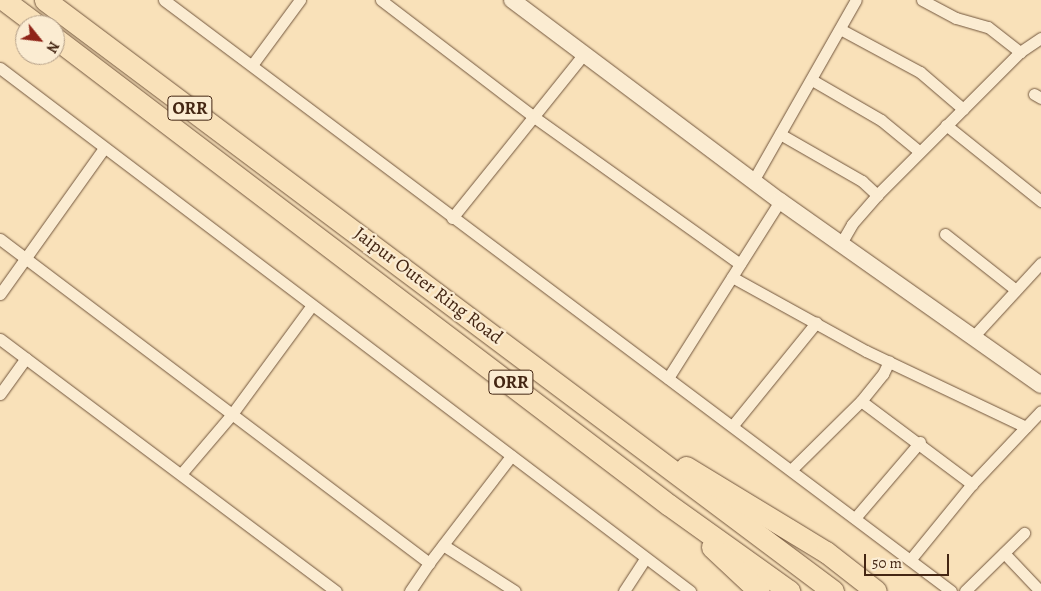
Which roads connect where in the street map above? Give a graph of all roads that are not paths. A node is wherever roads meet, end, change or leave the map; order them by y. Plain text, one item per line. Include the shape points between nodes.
1 (4, 0) edge
2 (46, 0) edge
3 (164, 0) edge
4 (300, 0) edge
5 (381, 0) edge
6 (513, 0) edge
7 (922, 0) edge
8 (850, 2) edge
9 (24, 15) edge
10 (840, 29) junction
11 (1041, 38) edge
12 (65, 46) edge
13 (1020, 52) junction
14 (584, 54) junction
15 (252, 65) junction
16 (0, 68) edge
17 (812, 80) junction
18 (963, 109) junction
19 (534, 117) junction
20 (946, 125) junction
21 (780, 134) junction
22 (104, 148) junction
23 (920, 152) junction
24 (753, 181) junction
25 (877, 194) junction
26 (1041, 201) edge
27 (780, 202) junction
28 (452, 218) junction
29 (945, 234) dead end
30 (0, 239) edge
31 (840, 244) junction
32 (26, 258) junction
33 (1041, 263) edge
34 (740, 264) junction
35 (732, 277) junction
36 (1016, 290) junction
37 (0, 294) edge
38 (312, 305) junction
39 (816, 323) junction
40 (972, 338) junction
41 (0, 339) edge
42 (26, 358) junction
43 (889, 362) junction
44 (668, 378) junction
45 (1041, 385) edge
46 (0, 394) edge
47 (860, 401) junction
48 (1041, 411) edge
49 (232, 414) junction
50 (595, 414) junction
51 (733, 425) junction
52 (1026, 427) junction
53 (920, 442) junction
54 (511, 456) junction
55 (791, 470) junction
56 (181, 474) junction
57 (972, 484) junction
58 (669, 504) junction
59 (855, 518) junction
60 (1024, 533) dead end
61 (443, 545) junction
62 (1004, 553) junction
63 (645, 558) junction
64 (910, 560) junction
65 (429, 564) junction
66 (336, 591) edge
67 (410, 591) edge
68 (515, 591) edge
69 (624, 591) edge
70 (690, 591) edge
71 (759, 591) edge
72 (789, 591) edge
73 (833, 591) edge
74 (876, 591) edge
75 (951, 591) edge
76 (965, 591) edge
77 (1040, 591) edge

1 - 9 highway
2 - 50 highway, Jaipur Outer Ring Road / ORR
3 - 15 street
4 - 15 street
5 - 19 street
6 - 14 street
7 - 13 street via 956,18 988,28
8 - 10 street
10 - 17 street
10 - 18 street via 920,72
11 - 13 street
12 - 58 highway, Jaipur Outer Ring Road / ORR
13 - 18 street
14 - 19 street
14 - 24 street
15 - 28 street
16 - 22 street
17 - 21 street
17 - 23 street via 881,120
18 - 20 street
19 - 28 street
19 - 34 street
20 - 23 street
20 - 26 street
21 - 24 street
21 - 25 street via 862,181
22 - 32 street
22 - 38 street
23 - 25 street
24 - 27 street
25 - 31 street
27 - 31 street
27 - 34 street
28 - 44 street
29 - 36 street
30 - 32 street
31 - 40 street
32 - 37 street
32 - 49 street
33 - 36 street
34 - 35 street
35 - 39 street
35 - 44 street
36 - 40 street
38 - 49 street
38 - 54 street
39 - 43 street
39 - 51 street
40 - 45 street
41 - 42 street
42 - 46 street
42 - 56 street
43 - 47 street
43 - 52 street
44 - 51 street
47 - 53 street
47 - 55 street
48 - 52 street
49 - 56 street
49 - 65 street
50 - 73 highway, Jaipur Outer Ring Road / ORR
50 - 74 highway via 826,552
51 - 55 street
52 - 57 street
53 - 57 street
53 - 59 street
54 - 61 street
54 - 63 street
55 - 59 street
56 - 66 street
57 - 64 street
58 - 71 highway
58 - 72 highway
59 - 64 street
60 - 62 street
61 - 65 street
61 - 68 street
62 - 76 street
62 - 77 street
63 - 69 street
63 - 70 street
64 - 75 street
65 - 67 street

